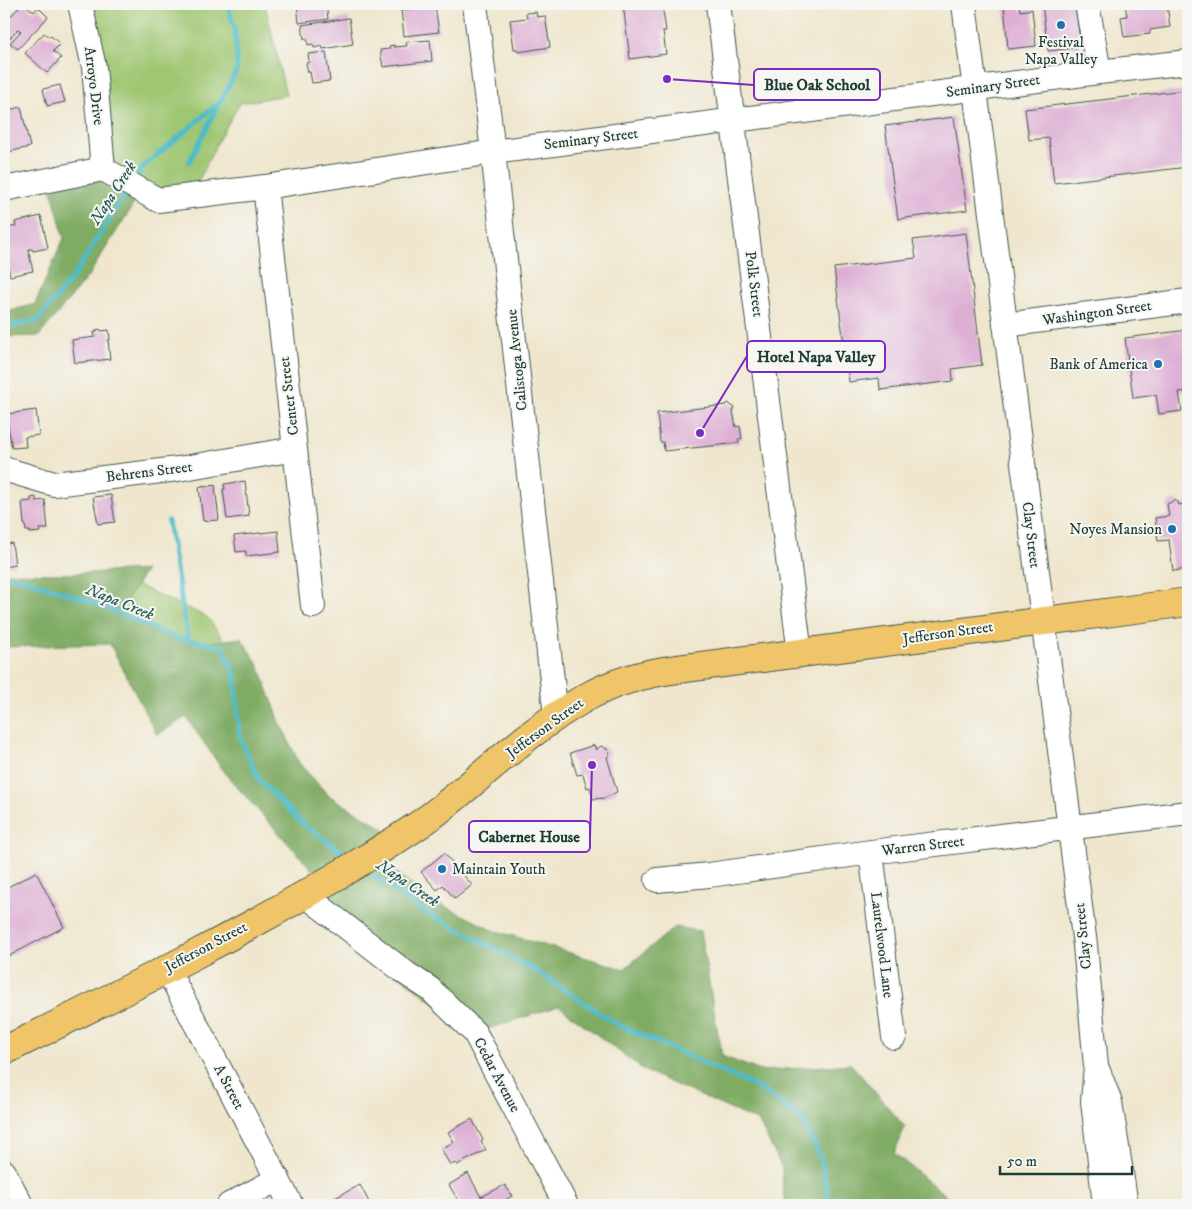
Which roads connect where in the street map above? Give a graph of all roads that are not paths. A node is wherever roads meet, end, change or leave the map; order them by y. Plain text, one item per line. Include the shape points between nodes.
1 (80, 4) edge
2 (475, 4) edge
3 (718, 4) edge
4 (964, 4) edge
5 (1087, 4) edge
6 (1188, 62) edge
7 (1100, 72) junction
8 (975, 89) junction
9 (733, 120) junction
10 (493, 152) junction
11 (108, 172) junction
12 (265, 187) junction
13 (4, 189) edge
14 (1188, 301) edge
15 (1005, 325) junction
16 (295, 449) junction
17 (4, 468) edge
18 (1188, 602) edge
19 (313, 606) dead end
20 (1042, 620) junction
21 (800, 654) junction
22 (556, 716) junction
23 (1188, 813) edge
24 (1069, 828) junction
25 (871, 852) junction
26 (657, 880) dead end
27 (304, 894) junction
28 (167, 969) junction
29 (894, 1037) dead end
30 (4, 1051) edge
31 (1096, 1066) junction
32 (4, 1172) edge
33 (278, 1179) junction
34 (22, 1205) edge
35 (229, 1205) edge
36 (291, 1205) edge
37 (566, 1205) edge
38 (1105, 1205) edge
39 (1126, 1205) edge

1 - 11 street, Arroyo Drive via 94,67
2 - 10 street, Calistoga Avenue
3 - 9 street, Polk Street
4 - 8 street, Clay Street
5 - 7 street
6 - 7 street, Seminary Street
7 - 8 street, Seminary Street
8 - 9 street, Seminary Street
8 - 15 street, Clay Street
9 - 10 street, Seminary Street
9 - 21 street, Polk Street
10 - 12 street, Seminary Street
10 - 22 street, Calistoga Avenue
11 - 12 street, Seminary Street via 158,200
11 - 13 street
12 - 16 street, Center Street
14 - 15 street, Washington Street
15 - 20 street, Clay Street
16 - 17 street, Behrens Street via 178,469 54,484
16 - 19 street, Center Street
18 - 20 main road, Jefferson Street
20 - 21 main road, Jefferson Street
20 - 24 street, Clay Street
21 - 22 main road, Jefferson Street via 640,676 594,693
22 - 27 main road, Jefferson Street via 438,811
23 - 24 street, Warren Street
24 - 25 street, Warren Street
24 - 31 street, Clay Street via 1085,945
25 - 26 street, Warren Street
25 - 29 street, Laurelwood Lane
27 - 28 main road, Jefferson Street
27 - 37 street, Cedar Avenue via 430,989 475,1033
28 - 30 main road, Jefferson Street
28 - 33 street, A Street
31 - 38 street via 1093,1101
31 - 39 street via 1110,1102
32 - 34 street
33 - 35 street
33 - 36 street, A Street

